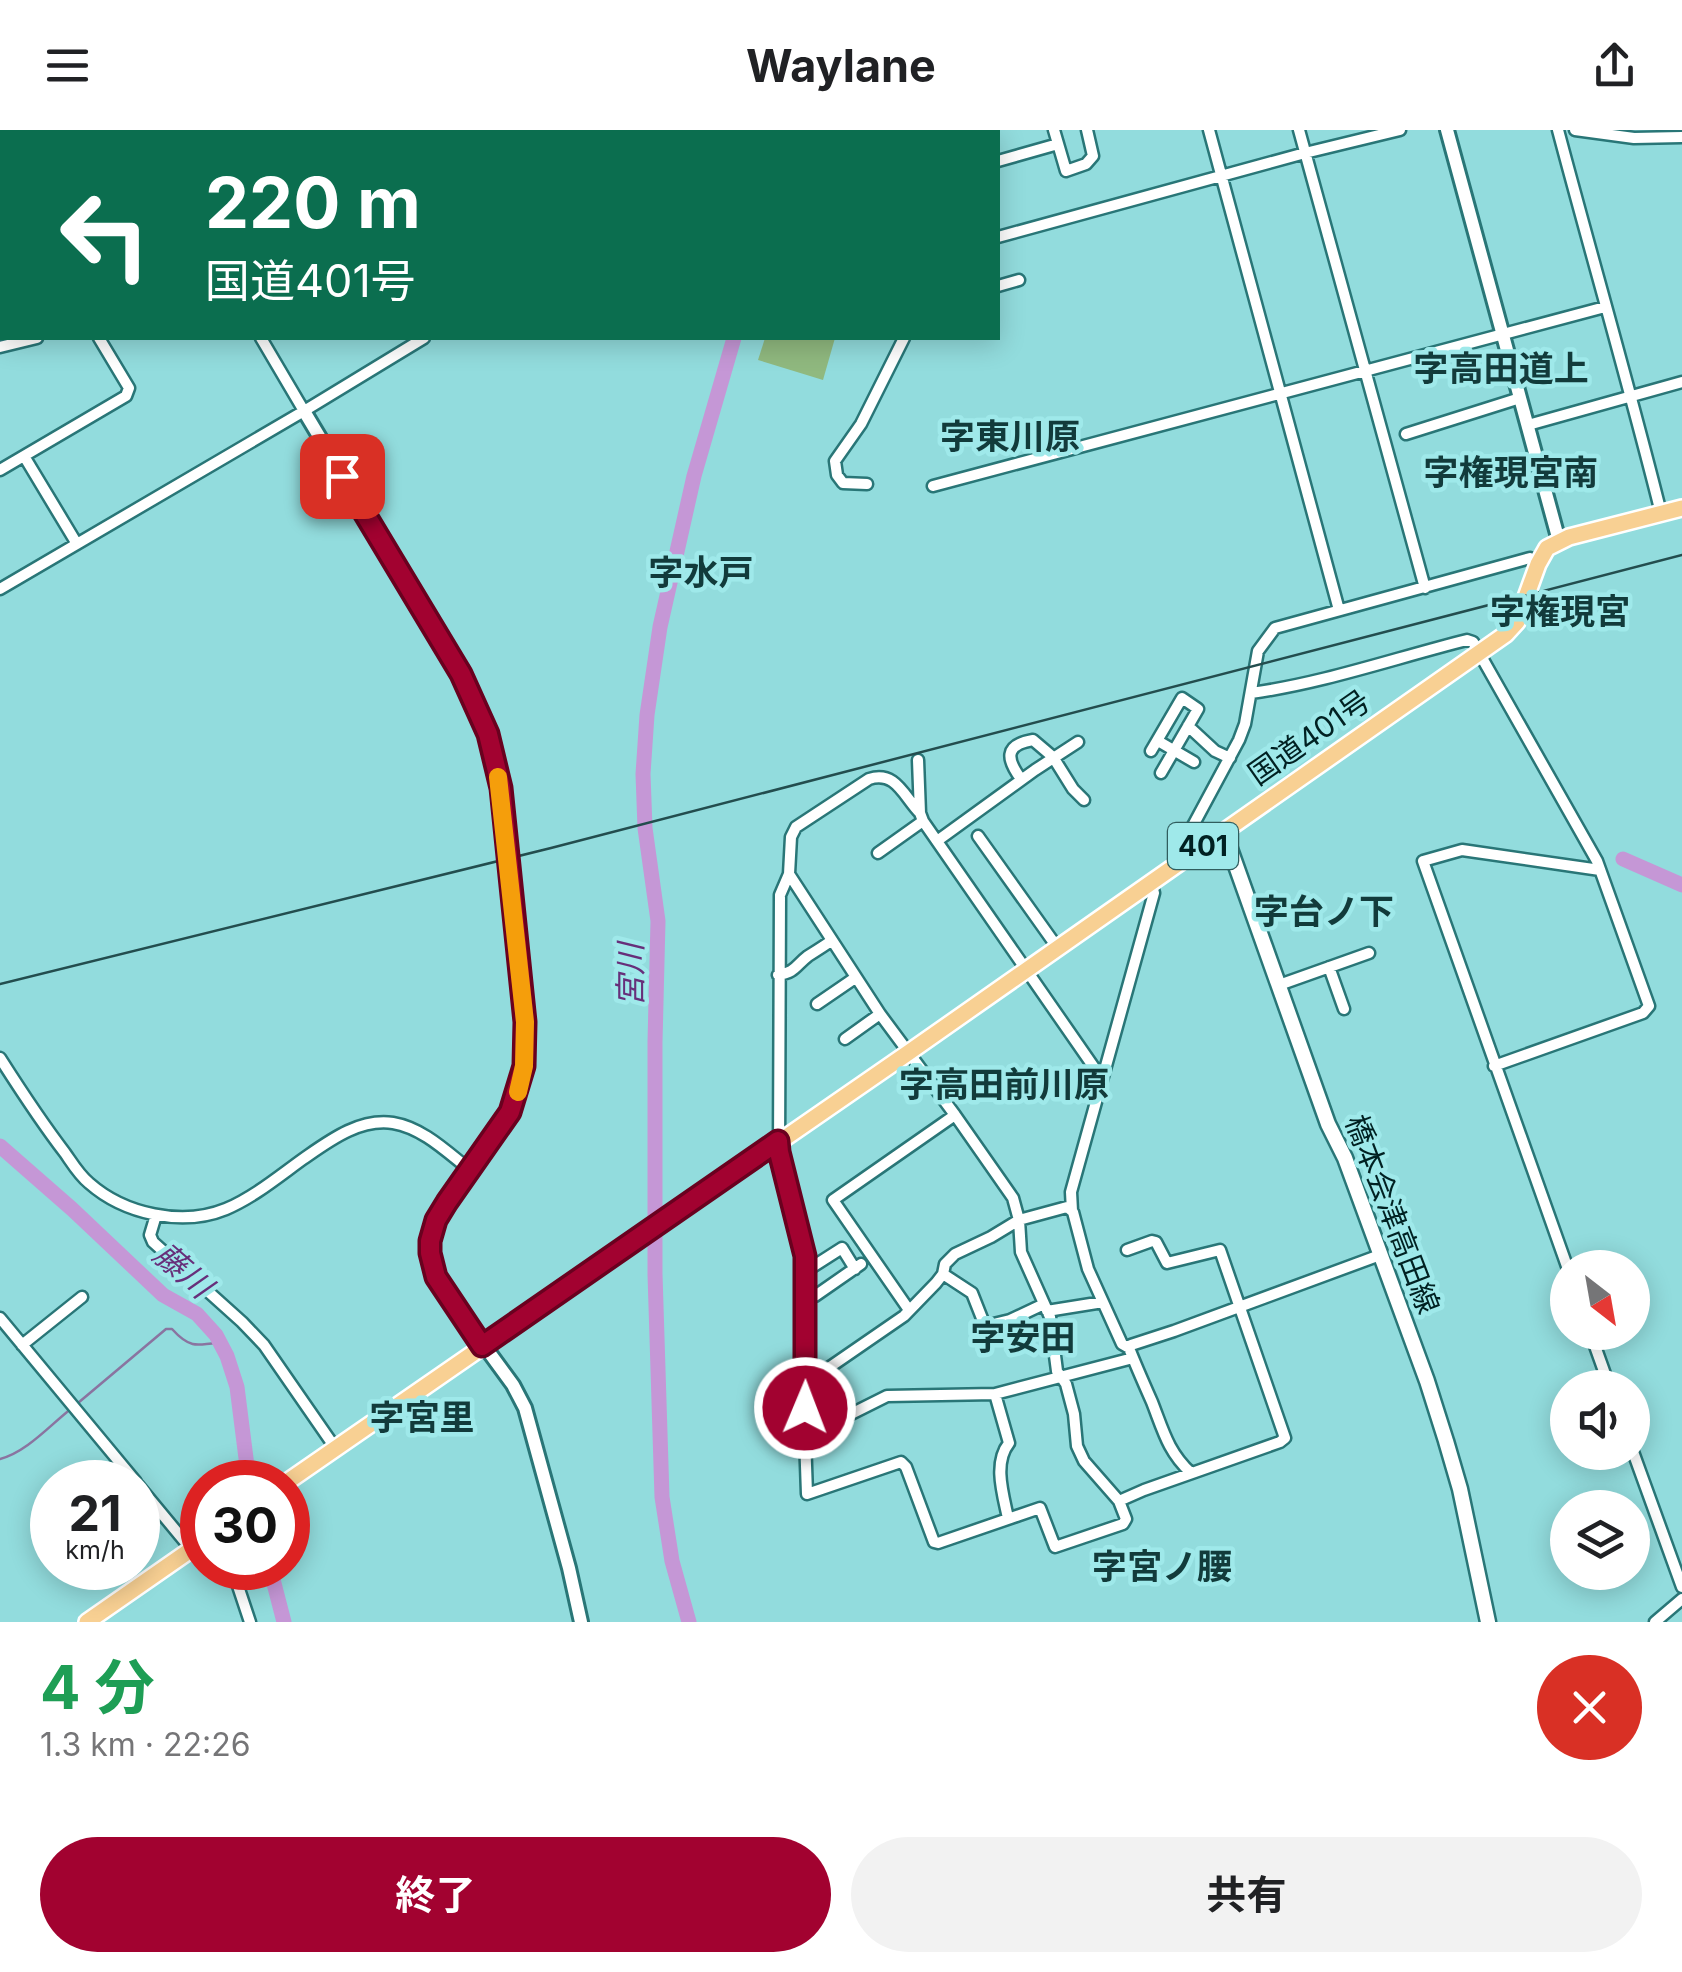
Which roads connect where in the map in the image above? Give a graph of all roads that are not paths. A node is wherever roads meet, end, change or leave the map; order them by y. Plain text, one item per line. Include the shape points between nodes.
1 (1054, 130) edge
2 (1087, 130) edge
3 (1209, 130) edge
4 (1299, 130) edge
5 (1400, 130) edge
6 (1447, 130) edge
7 (1558, 130) edge
8 (1575, 130) edge
9 (1682, 136) edge
10 (1058, 144) junction
11 (1305, 153) junction
12 (1000, 160) edge
13 (1222, 176) junction
14 (1000, 236) edge
15 (1019, 280) dead end
16 (1000, 285) edge
17 (1605, 307) junction
18 (1502, 334) junction
19 (28, 340) edge
20 (100, 340) edge
21 (262, 340) edge
22 (421, 340) edge
23 (903, 340) edge
24 (0, 346) edge
25 (1364, 372) junction
26 (1682, 382) edge
27 (1281, 394) junction
28 (1632, 397) junction
29 (1520, 398) junction
30 (304, 411) junction
31 (1528, 425) junction
32 (1406, 434) dead end
33 (24, 456) junction
34 (0, 470) edge
35 (867, 484) dead end
36 (933, 486) dead end
37 (1682, 508) edge
38 (1660, 514) junction
39 (1559, 541) junction
40 (76, 544) junction
41 (1530, 558) dead end
42 (1425, 588) junction
43 (0, 589) edge
44 (1339, 610) junction
45 (1478, 652) junction
46 (1252, 694) junction
47 (1188, 726) junction
48 (1158, 740) junction
49 (1078, 742) dead end
50 (1174, 750) junction
51 (1151, 752) dead end
52 (1053, 758) junction
53 (1230, 758) junction
54 (918, 760) dead end
55 (1194, 762) dead end
56 (1161, 773) dead end
57 (1022, 779) junction
58 (1084, 800) dead end
59 (922, 817) junction
60 (1224, 832) junction
61 (978, 836) dead end
62 (937, 841) junction
63 (878, 854) dead end
64 (1175, 866) junction
65 (1600, 870) junction
66 (789, 874) junction
67 (1151, 882) junction
68 (832, 940) junction
69 (1058, 947) junction
70 (1369, 953) dead end
71 (1330, 967) junction
72 (1025, 970) junction
73 (778, 975) junction
74 (856, 978) junction
75 (1279, 985) junction
76 (816, 1004) dead end
77 (1344, 1010) dead end
78 (880, 1014) junction
79 (845, 1038) dead end
80 (908, 1052) junction
81 (0, 1058) edge
82 (1494, 1066) junction
83 (1102, 1080) junction
84 (955, 1115) junction
85 (778, 1141) junction
86 (470, 1170) junction
87 (1072, 1211) junction
88 (156, 1215) junction
89 (1019, 1220) junction
90 (1126, 1250) dead end
91 (1561, 1250) edge
92 (1380, 1255) junction
93 (806, 1271) junction
94 (943, 1274) junction
95 (82, 1297) dead end
96 (806, 1299) junction
97 (1103, 1302) junction
98 (1046, 1308) junction
99 (1238, 1308) junction
100 (909, 1310) junction
101 (0, 1318) edge
102 (22, 1345) junction
103 (482, 1346) junction
104 (1131, 1353) junction
105 (1060, 1377) junction
106 (806, 1379) junction
107 (995, 1394) junction
108 (804, 1437) junction
109 (336, 1449) junction
110 (117, 1460) edge
111 (310, 1467) edge
112 (1640, 1470) edge
113 (1191, 1474) junction
114 (1119, 1501) junction
115 (160, 1507) edge
116 (1008, 1518) junction
117 (180, 1528) edge
118 (180, 1557) edge
119 (1682, 1587) edge
120 (239, 1590) edge
121 (1682, 1599) edge
122 (87, 1622) edge
123 (250, 1622) edge
124 (581, 1622) edge
125 (1488, 1622) edge
126 (1654, 1622) edge

1 - 10 street
2 - 10 street via 1093,156 1086,164 1066,170
3 - 13 street
4 - 11 street
5 - 11 street
6 - 18 street
7 - 17 street
8 - 9 street
10 - 12 street
11 - 13 street
11 - 25 street
13 - 14 street
13 - 27 street
15 - 16 street
17 - 18 street
17 - 28 street
18 - 25 street
18 - 29 street
19 - 24 street
20 - 33 street via 129,388 126,396
21 - 30 street
22 - 30 street
23 - 35 street via 835,461 843,483
25 - 27 street
25 - 42 street
26 - 28 street
27 - 36 street
27 - 44 street
28 - 31 street
28 - 38 street
29 - 31 street
29 - 32 street
30 - 40 street
30 - 86 street via 461,674 488,734 501,788 524,1066 510,1112
31 - 39 street
33 - 34 street
33 - 40 street
37 - 38 highway
38 - 39 highway
39 - 45 highway, 国道401号 / 401 via 1538,564 1513,628
40 - 43 street
41 - 42 street
42 - 44 street
44 - 46 street via 1275,628 1258,651
45 - 46 street via 1467,640
45 - 60 highway, 国道401号 / 401
45 - 65 street
46 - 53 street
47 - 48 street via 1198,709 1182,698
47 - 50 street
47 - 53 street
48 - 50 street
48 - 51 street
49 - 52 street
50 - 55 street
50 - 56 street
52 - 57 street
52 - 57 street via 1032,740 1016,746 1009,758
52 - 58 street
53 - 64 street
54 - 59 street
57 - 62 street
59 - 62 street
59 - 63 street
59 - 66 street via 896,782 869,779 796,827
60 - 64 highway, 国道401号 / 401
60 - 75 main road, 橋本会津高田線
61 - 69 street
62 - 72 street
64 - 67 highway, 国道401号 / 401
65 - 82 street via 1647,1010
65 - 82 street via 1462,850 1423,861
66 - 68 street
66 - 73 street via 780,895
67 - 69 highway, 国道401号 / 401
67 - 83 street via 1154,893
68 - 73 street
68 - 74 street
69 - 72 highway, 国道401号 / 401
70 - 71 street
71 - 75 street
71 - 77 street
72 - 80 highway, 国道401号 / 401
72 - 83 street
73 - 85 street
74 - 76 street
74 - 78 street
75 - 92 main road, 橋本会津高田線
78 - 79 street
78 - 80 street
80 - 84 street
80 - 85 highway, 国道401号 / 401
81 - 88 street via 87,1182
82 - 91 street
83 - 87 street via 1071,1192
84 - 89 street via 1013,1198
84 - 100 street via 833,1200
85 - 93 street
85 - 103 highway, 国道401号 / 401
86 - 88 street via 418,1130 375,1123 345,1132 224,1210
86 - 103 street via 436,1220 430,1253 442,1288
87 - 89 street
87 - 97 street
88 - 109 street via 152,1242 264,1345
89 - 94 street via 955,1254
89 - 98 street via 1021,1252
90 - 99 street via 1156,1242 1167,1264 1220,1250
92 - 99 street
92 - 125 main road, 橋本会津高田線 via 1446,1441
93 - 96 street
93 - 96 street via 842,1248 858,1266
94 - 98 street via 972,1293 985,1326
94 - 100 street
95 - 102 street
96 - 106 street
97 - 98 street
97 - 104 street
98 - 105 street
99 - 104 street via 1131,1344
99 - 113 street via 1284,1438
100 - 106 street
101 - 102 street
102 - 110 street
103 - 109 highway, 401
103 - 124 street via 530,1423
104 - 105 street
104 - 113 street via 1163,1434
105 - 107 street
105 - 114 street via 1084,1461
106 - 108 street
107 - 108 street via 888,1396
107 - 116 street via 1009,1443 1002,1452 1001,1482
108 - 116 street via 807,1494 901,1462 934,1542
109 - 111 highway, 401
112 - 119 street
113 - 114 street
114 - 116 street via 1123,1524 1055,1547 1040,1508
115 - 117 street
118 - 122 highway
120 - 123 street
121 - 126 street

